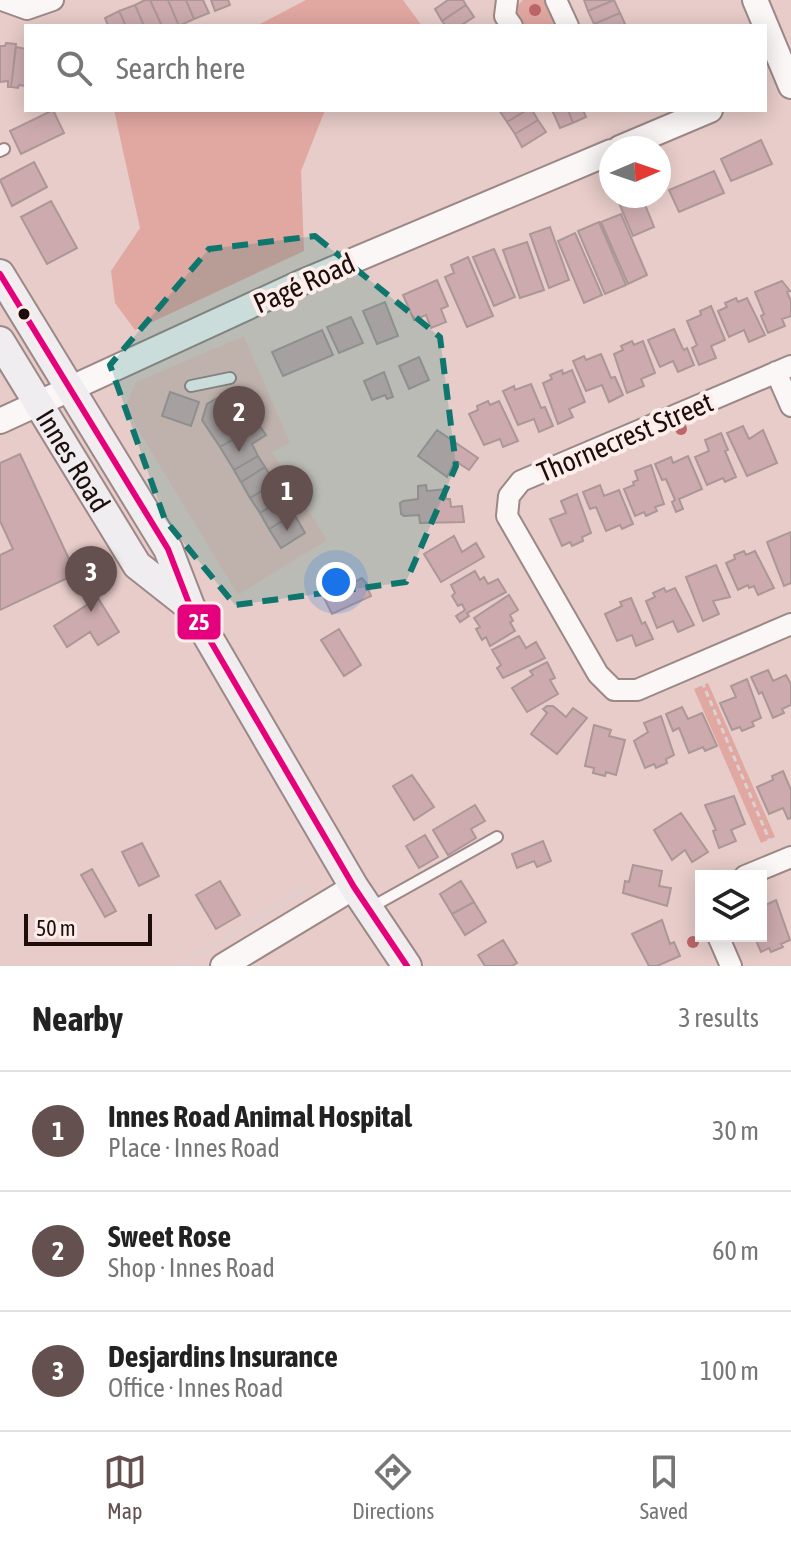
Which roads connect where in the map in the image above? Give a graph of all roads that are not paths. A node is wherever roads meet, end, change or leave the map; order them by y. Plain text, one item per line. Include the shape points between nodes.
1 (2, 0) edge
2 (53, 0) edge
3 (507, 0) edge
4 (556, 0) edge
5 (755, 0) edge
6 (511, 24) edge
7 (567, 24) edge
8 (763, 24) edge
9 (767, 34) edge
10 (784, 82) edge
11 (705, 112) edge
12 (648, 136) edge
13 (599, 157) edge
14 (0, 274) edge
15 (0, 341) edge
16 (783, 369) edge
17 (230, 378) dead end
18 (191, 386) dead end
19 (69, 390) junction
20 (38, 404) junction
21 (791, 406) edge
22 (0, 421) edge
23 (190, 606) junction
24 (791, 624) edge
25 (497, 837) dead end
26 (785, 860) edge
27 (760, 870) edge
28 (362, 898) junction
29 (721, 942) edge
30 (223, 966) edge
31 (407, 966) edge
32 (731, 966) edge

1 - 2 street via 27,9
3 - 6 street via 505,16
4 - 7 street
5 - 8 street
9 - 10 street
11 - 12 street
13 - 19 street, Pagé Road via 300,283
14 - 19 main road, Innes Road
15 - 20 main road, Innes Road
16 - 21 street, Thornecrest Street
16 - 24 street, Thornecrest Street via 521,481 509,496 507,516 614,690 637,690
17 - 18 lane
19 - 20 street, Pagé Road
19 - 23 main road, Innes Road via 168,549
20 - 22 street, Pagé Road
20 - 23 main road, Innes Road via 137,565
23 - 28 main road, Innes Road
25 - 28 lane
26 - 27 street
28 - 30 street
28 - 31 main road, Innes Road
29 - 32 street

